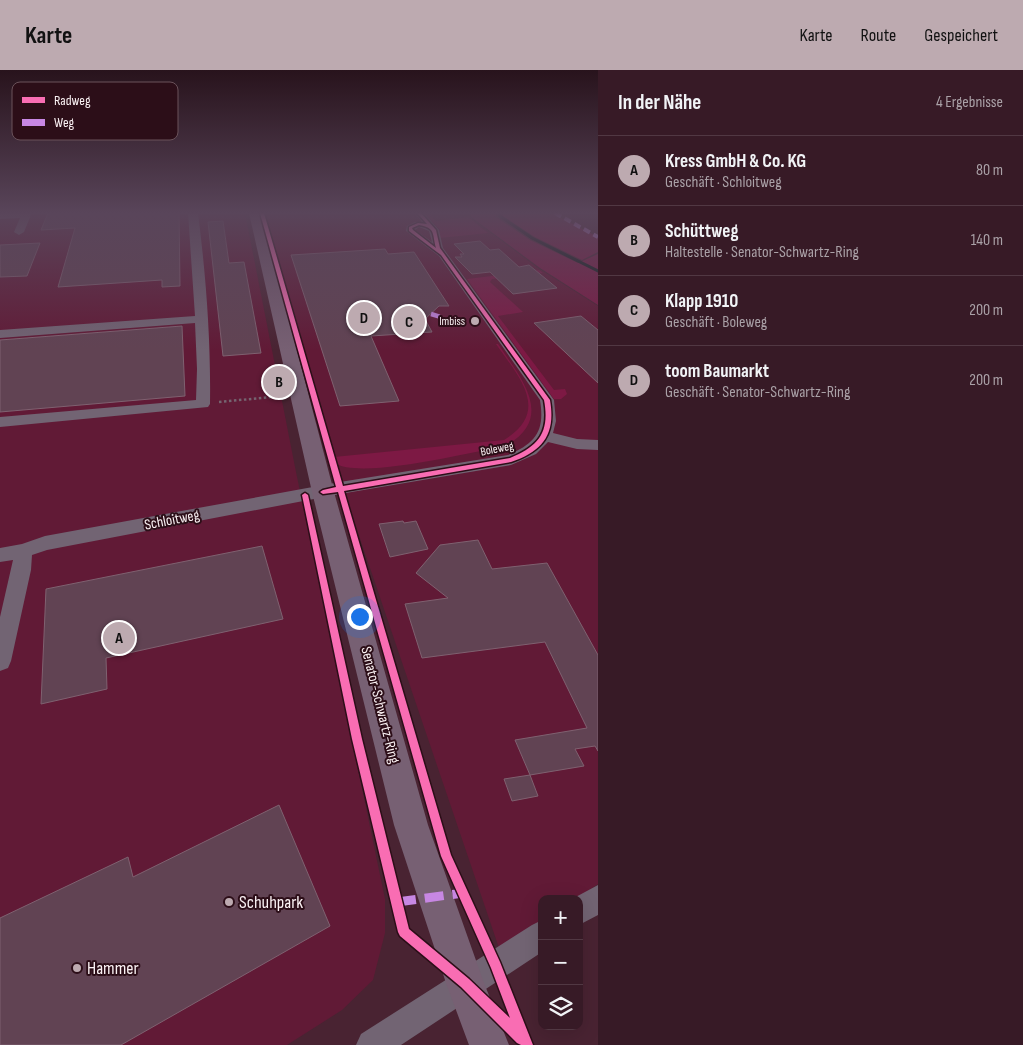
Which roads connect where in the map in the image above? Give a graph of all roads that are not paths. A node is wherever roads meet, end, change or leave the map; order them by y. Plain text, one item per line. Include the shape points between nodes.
1 (198, 258) edge
2 (266, 258) edge
3 (446, 258) edge
4 (200, 319) junction
5 (0, 334) edge
6 (0, 422) edge
7 (545, 436) junction
8 (598, 446) edge
9 (322, 492) junction
10 (23, 551) junction
11 (0, 555) edge
12 (0, 661) edge
13 (598, 898) edge
14 (583, 908) edge
15 (538, 938) edge
16 (466, 983) junction
17 (372, 1045) edge
18 (489, 1045) edge

1 - 4 street
2 - 9 main road, Senator-Schwartz-Ring
3 - 7 street via 547,400 550,415
4 - 5 street
4 - 6 street via 203,404
7 - 8 street
7 - 9 street, Boleweg via 540,444 511,460
9 - 10 street, Schloitweg via 45,543
9 - 16 main road, Senator-Schwartz-Ring via 411,824
10 - 11 street, Schloitweg
10 - 12 street
13 - 14 street
15 - 16 street
16 - 17 street
16 - 18 main road, Senator-Schwartz-Ring

